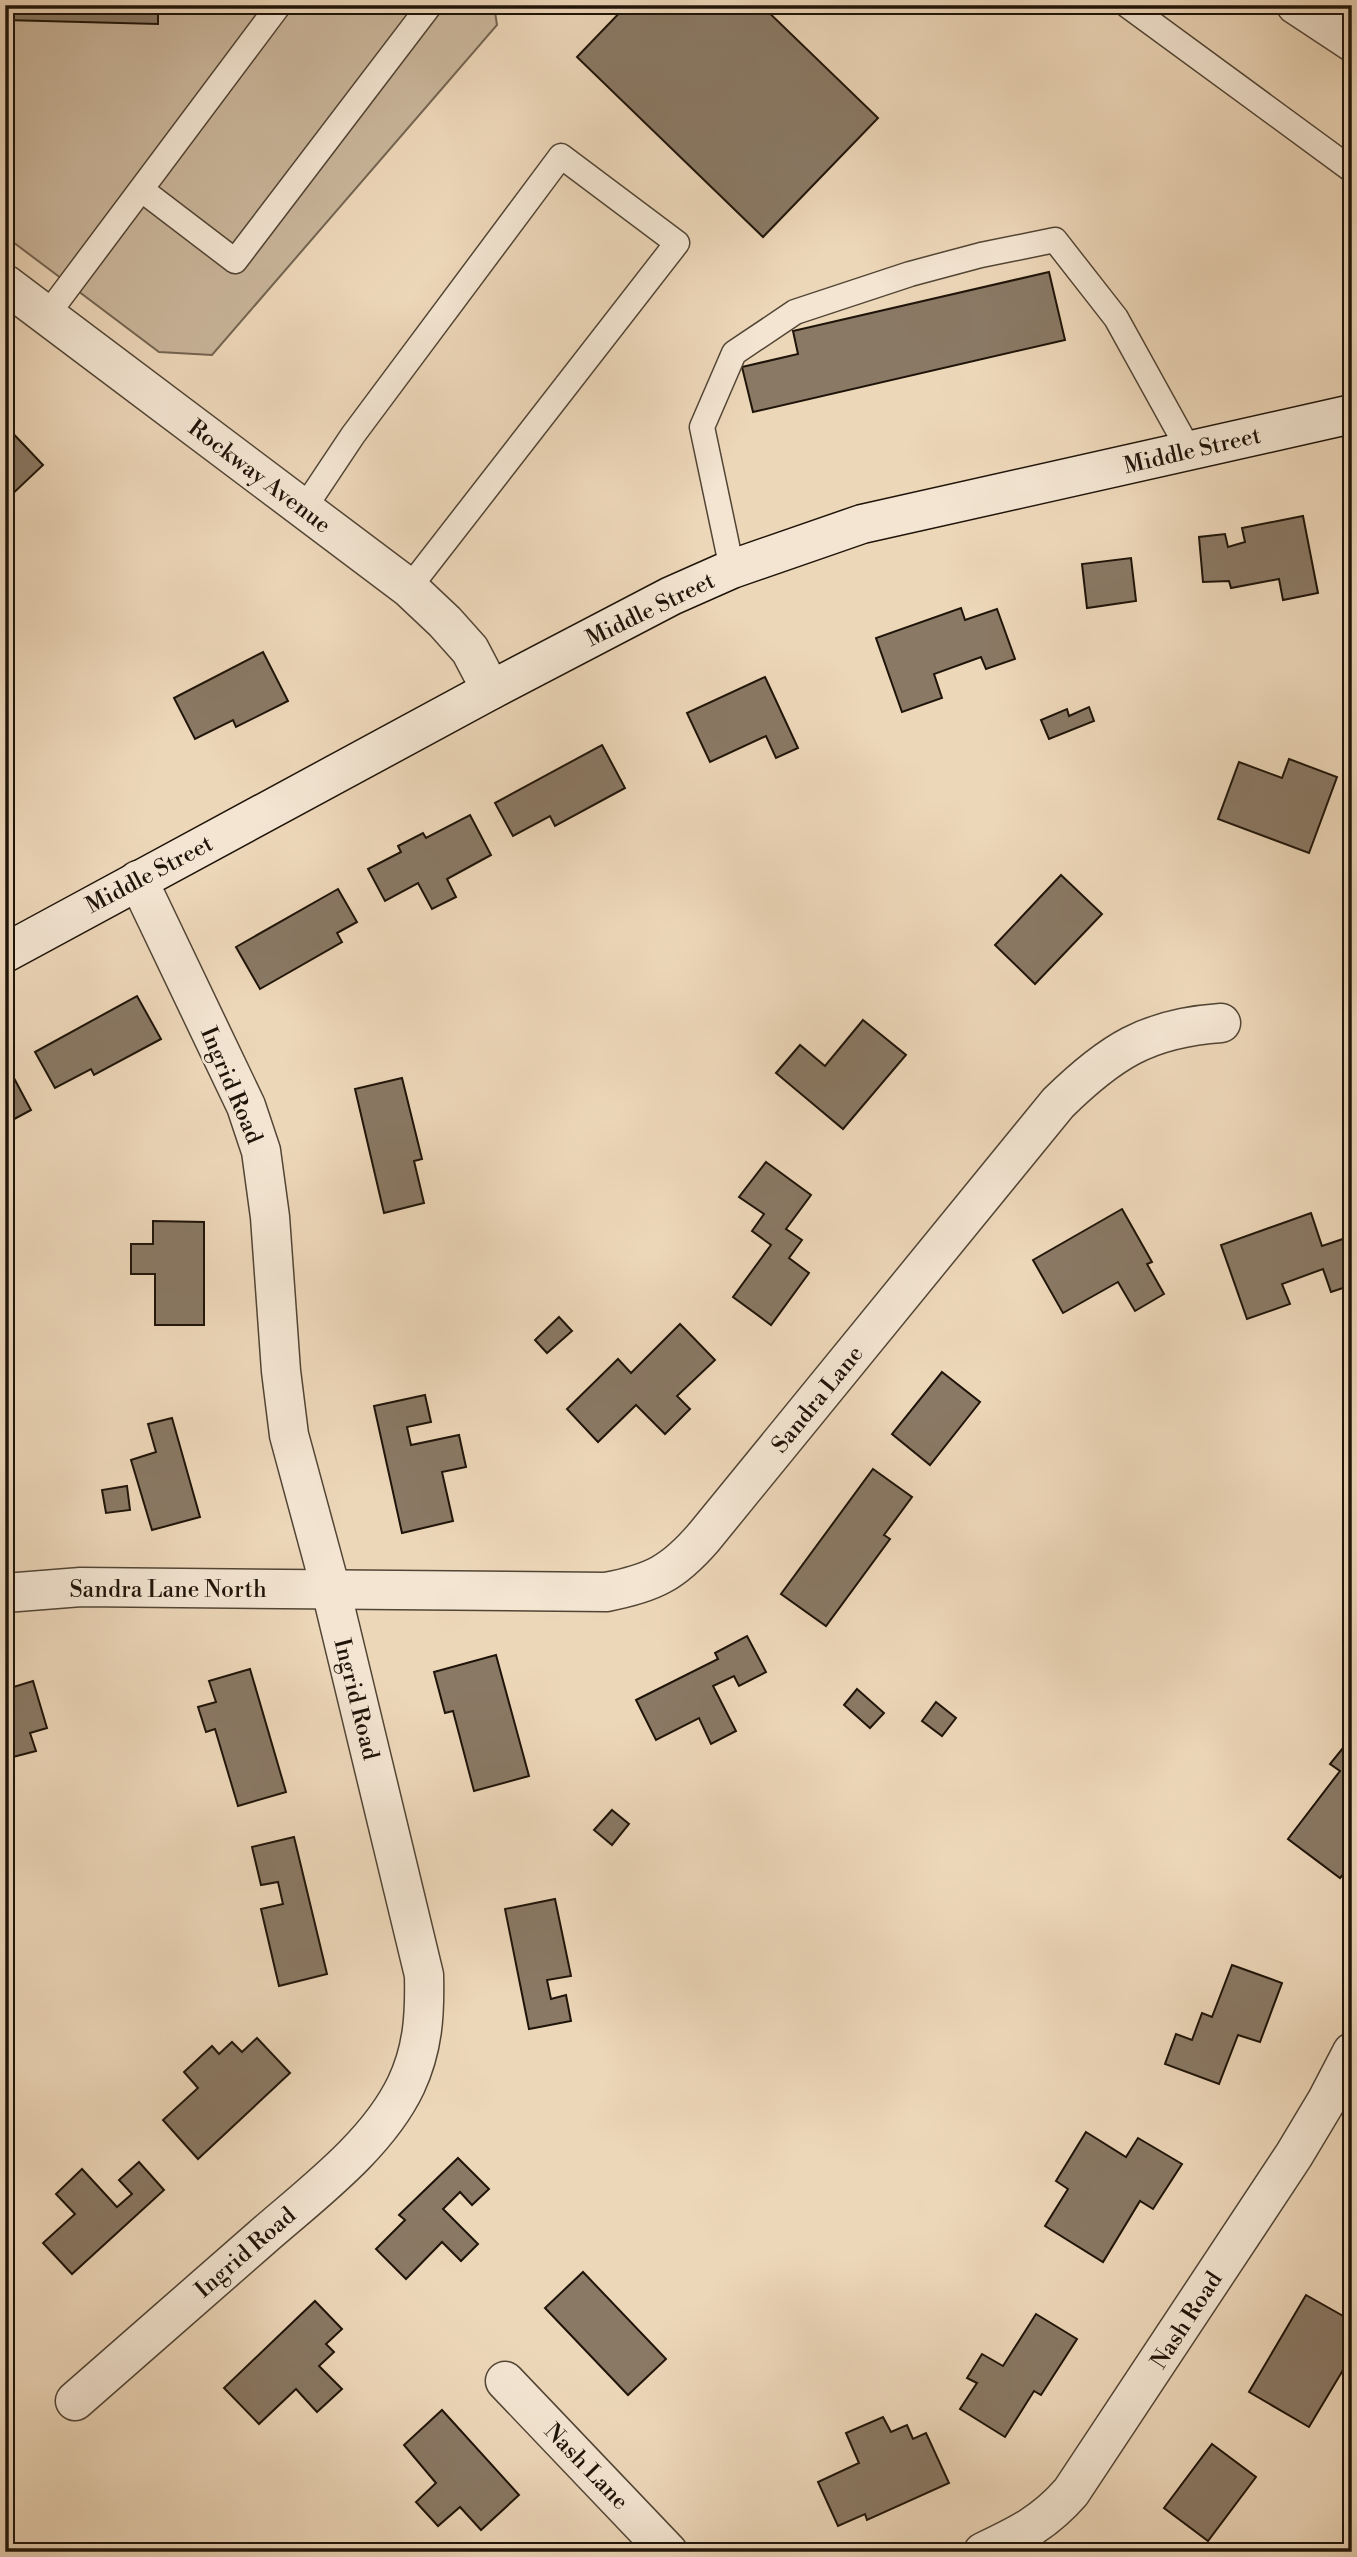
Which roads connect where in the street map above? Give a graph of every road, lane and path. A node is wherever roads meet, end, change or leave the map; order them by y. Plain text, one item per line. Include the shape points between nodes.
1 (279, 5) edge
2 (430, 5) edge
3 (1127, 5) edge
4 (1296, 5) edge
5 (1352, 42) edge
6 (1352, 170) edge
7 (142, 190) junction
8 (5, 284) edge
9 (47, 315) junction
10 (1352, 414) edge
11 (1189, 450) junction
12 (303, 510) junction
13 (732, 569) junction
14 (409, 588) junction
15 (491, 690) junction
16 (138, 880) junction
17 (5, 953) edge
18 (1221, 1023) dead end
19 (331, 1590) junction
20 (5, 1593) edge
21 (1352, 2052) edge
22 (505, 2381) dead end
23 (75, 2401) dead end
24 (668, 2552) edge
25 (983, 2552) edge

1 - 7 lane
2 - 7 lane via 235,261
3 - 6 lane
4 - 5 street
7 - 9 lane
8 - 9 street, Rockway Avenue
9 - 12 street, Rockway Avenue
10 - 11 street, Middle Street
11 - 13 street, Middle Street via 862,524
11 - 13 lane via 1116,318 1055,240 981,255 795,312 734,353 702,427
12 - 14 street, Rockway Avenue
12 - 14 lane via 353,435 561,156 677,243
13 - 15 street, Middle Street
14 - 15 street, Rockway Avenue via 470,650
15 - 16 street, Middle Street
16 - 17 street, Middle Street
16 - 19 street, Ingrid Road via 246,1106 261,1151 289,1435
18 - 19 street, Sandra Lane via 1159,1033 1123,1049 1076,1085 705,1537 671,1570 650,1581 606,1592
19 - 20 street, Sandra Lane North via 81,1587
19 - 23 street, Ingrid Road via 424,1975 421,2044 406,2085 381,2125 336,2172
21 - 25 street, Nash Road via 1294,2155 1071,2492 1038,2524
22 - 24 street, Nash Lane

